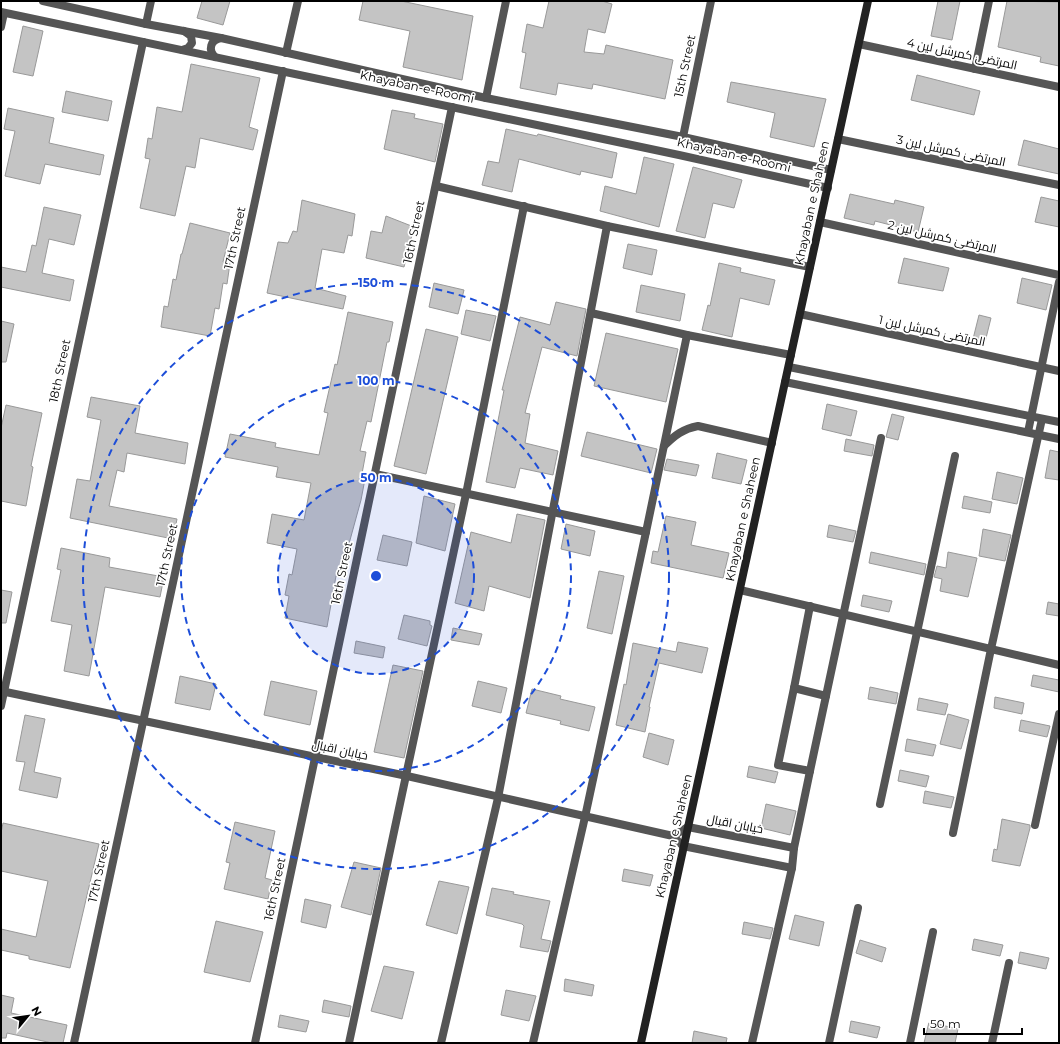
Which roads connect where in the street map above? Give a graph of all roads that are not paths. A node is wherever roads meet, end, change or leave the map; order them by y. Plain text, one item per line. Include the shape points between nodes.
1 (42, 1) edge
2 (151, 1) edge
3 (298, 1) edge
4 (506, 1) edge
5 (711, 1) edge
6 (868, 1) edge
7 (989, 1) edge
8 (3, 12) edge
9 (146, 24) junction
10 (1, 27) edge
11 (184, 31) junction
12 (220, 38) junction
13 (142, 42) junction
14 (859, 44) junction
15 (182, 50) junction
16 (286, 53) junction
17 (215, 57) junction
18 (975, 69) junction
19 (283, 71) junction
20 (1059, 87) edge
21 (486, 98) junction
22 (452, 107) junction
23 (682, 137) junction
24 (838, 139) junction
25 (832, 170) junction
26 (1059, 185) edge
27 (436, 186) junction
28 (828, 188) junction
29 (524, 206) junction
30 (820, 222) junction
31 (608, 226) junction
32 (810, 267) junction
33 (1059, 275) edge
34 (1059, 282) edge
35 (591, 313) junction
36 (800, 314) junction
37 (687, 335) junction
38 (791, 355) junction
39 (789, 367) junction
40 (1041, 367) junction
41 (1059, 371) edge
42 (785, 382) junction
43 (1031, 417) junction
44 (1042, 419) junction
45 (1059, 422) edge
46 (1028, 432) junction
47 (1039, 434) junction
48 (881, 438) dead end
49 (1059, 438) edge
50 (772, 443) junction
51 (664, 446) junction
52 (955, 456) dead end
53 (375, 474) junction
54 (466, 494) junction
55 (553, 513) junction
56 (646, 532) junction
57 (740, 590) junction
58 (810, 606) junction
59 (843, 614) junction
60 (917, 632) junction
61 (991, 649) junction
62 (1059, 665) edge
63 (794, 688) junction
64 (2, 691) edge
65 (826, 696) junction
66 (1, 706) edge
67 (1059, 714) edge
68 (144, 721) junction
69 (315, 757) junction
70 (810, 770) junction
71 (407, 776) junction
72 (498, 798) junction
73 (880, 804) dead end
74 (585, 817) junction
75 (1035, 825) dead end
76 (688, 827) junction
77 (953, 833) dead end
78 (673, 836) junction
79 (683, 846) junction
80 (794, 848) junction
81 (792, 868) junction
82 (858, 908) dead end
83 (933, 932) dead end
84 (1009, 963) dead end
85 (74, 1043) edge
86 (255, 1043) edge
87 (349, 1043) edge
88 (441, 1043) edge
89 (533, 1043) edge
90 (641, 1043) edge
91 (752, 1043) edge
92 (829, 1043) edge
93 (910, 1043) edge
94 (992, 1043) edge

1 - 9 street, Khayaban-e-Roomi
2 - 9 street
3 - 16 street
4 - 21 street
5 - 23 street, 15th Street
6 - 14 main road, Khayaban e Shaheen
7 - 18 street
8 - 10 street
8 - 13 street, Khayaban-e-Roomi
9 - 11 street, Khayaban-e-Roomi
11 - 12 street, Khayaban-e-Roomi
11 - 15 street via 192,39 191,46
12 - 16 street, Khayaban-e-Roomi
12 - 17 street via 214,40 211,45 211,52
13 - 15 street, Khayaban-e-Roomi
13 - 64 street, 18th Street
14 - 18 street, المرتضیٰ کمرشل لین 4
14 - 24 main road, Khayaban e Shaheen
15 - 17 street, Khayaban-e-Roomi
16 - 21 street, Khayaban-e-Roomi
17 - 19 street, Khayaban-e-Roomi
18 - 20 street, المرتضیٰ کمرشل لین 4
19 - 22 street, Khayaban-e-Roomi
19 - 68 street, 17th Street
21 - 23 street, Khayaban-e-Roomi
22 - 27 street, 16th Street
22 - 28 street, Khayaban-e-Roomi
23 - 25 street, Khayaban-e-Roomi
24 - 25 main road, Khayaban e Shaheen
24 - 26 street, المرتضیٰ کمرشل لین 3
25 - 28 main road, Khayaban e Shaheen
27 - 29 street
27 - 53 street, 16th Street
28 - 30 main road, Khayaban e Shaheen
29 - 31 street
29 - 54 street
30 - 32 main road, Khayaban e Shaheen
30 - 33 street, المرتضیٰ کمرشل لین 2
31 - 32 street
31 - 35 street
32 - 36 main road, Khayaban e Shaheen
34 - 40 street
35 - 37 street
35 - 55 street
36 - 38 main road, Khayaban e Shaheen
36 - 40 street, المرتضیٰ کمرشل لین 1
37 - 38 street
37 - 51 street
38 - 39 main road, Khayaban e Shaheen
39 - 42 main road, Khayaban e Shaheen
39 - 43 street
40 - 41 street, المرتضیٰ کمرشل لین 1
40 - 43 street
42 - 46 street
42 - 50 main road, Khayaban e Shaheen
43 - 44 street
43 - 46 street
44 - 45 street
44 - 47 street
46 - 47 street
47 - 49 street
47 - 61 street
48 - 59 street
50 - 51 street via 698,426 676,434
50 - 57 main road, Khayaban e Shaheen
51 - 56 street
52 - 60 street
53 - 54 street
53 - 69 street, 16th Street
54 - 55 street
54 - 71 street
55 - 56 street
55 - 72 street
56 - 74 street
57 - 58 street
57 - 76 main road, Khayaban e Shaheen
58 - 59 street
58 - 63 street
59 - 60 street
59 - 65 street
60 - 61 street
60 - 73 street
61 - 62 street
61 - 77 street
63 - 65 street
63 - 70 street via 778,765
64 - 66 street, 18th Street
64 - 68 street, خیابان اقبال
65 - 70 street
67 - 75 street
68 - 69 street, خیابان اقبال
68 - 85 street, 17th Street
69 - 71 street, خیابان اقبال
69 - 86 street, 16th Street
70 - 80 street
71 - 72 street, خیابان اقبال
71 - 87 street
72 - 74 street, خیابان اقبال
72 - 88 street
74 - 78 street, خیابان اقبال
74 - 89 street
76 - 78 street, خیابان اقبال
76 - 79 main road, Khayaban e Shaheen
76 - 80 street, خیابان اقبال
78 - 79 street
79 - 81 street
79 - 90 main road, Khayaban e Shaheen
80 - 81 street
81 - 91 street
82 - 92 street
83 - 93 street
84 - 94 street

